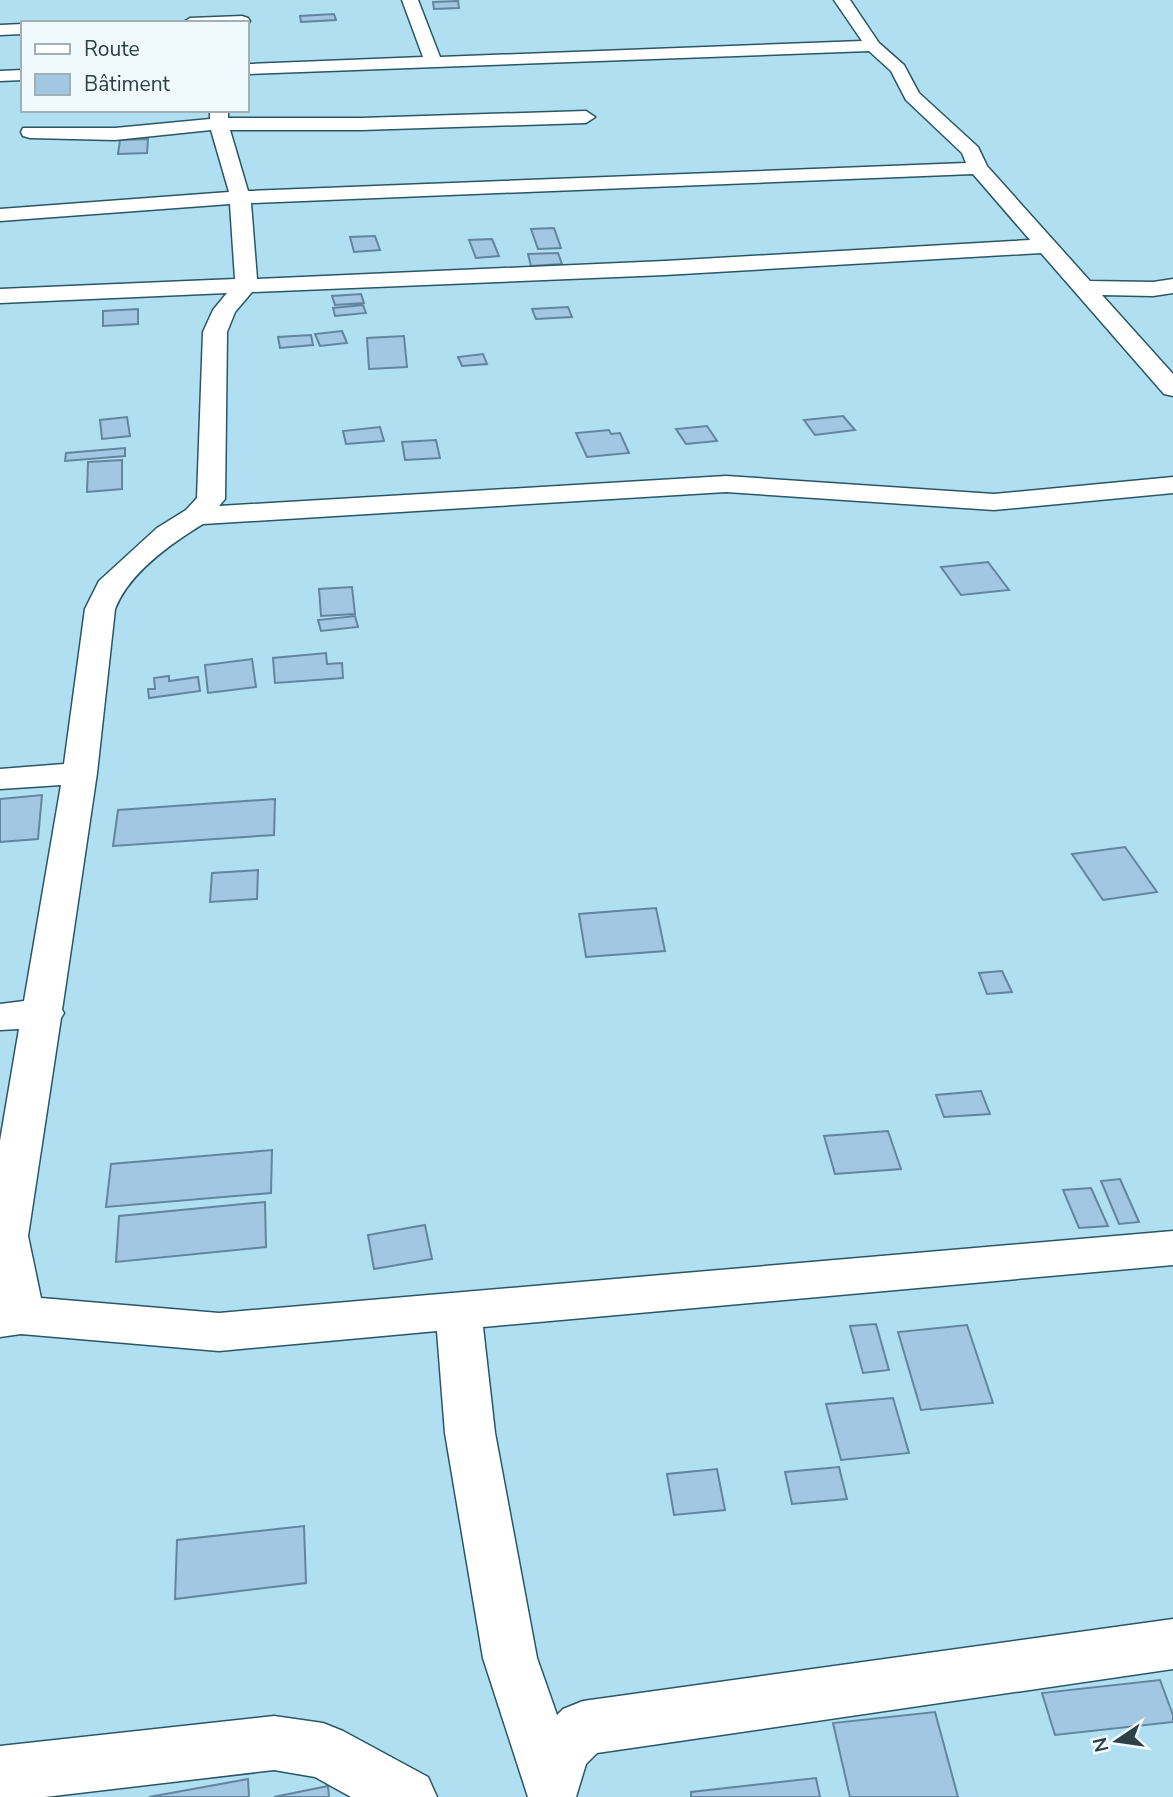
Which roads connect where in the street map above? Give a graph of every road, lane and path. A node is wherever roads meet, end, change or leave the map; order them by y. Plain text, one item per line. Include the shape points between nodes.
1 (410, 0) edge
2 (842, 0) edge
3 (245, 19) edge
4 (218, 21) edge
5 (21, 29) edge
6 (0, 30) edge
7 (873, 46) junction
8 (434, 64) junction
9 (248, 69) edge
10 (21, 75) edge
11 (0, 76) edge
12 (219, 117) edge
13 (586, 117) dead end
14 (30, 132) dead end
15 (978, 168) junction
16 (240, 197) junction
17 (0, 215) edge
18 (1045, 246) junction
19 (246, 285) junction
20 (1173, 286) edge
21 (1083, 288) junction
22 (0, 296) edge
23 (1173, 389) edge
24 (1173, 485) edge
25 (196, 516) junction
26 (80, 774) junction
27 (0, 779) edge
28 (44, 1013) junction
29 (0, 1017) edge
30 (3, 1239) edge
31 (1173, 1248) edge
32 (458, 1311) junction
33 (11, 1317) edge
34 (1173, 1644) edge
35 (0, 1774) edge
36 (553, 1789) edge
37 (408, 1797) edge

1 - 8 street
2 - 7 street
3 - 4 street
5 - 6 street
7 - 8 street
7 - 15 street via 898,69 912,96 971,151
8 - 9 street
10 - 11 street
12 - 13 street via 361,124
12 - 14 street via 115,134
12 - 16 street
15 - 16 street
15 - 18 street
16 - 17 street
16 - 19 street
18 - 19 street
18 - 21 street
19 - 22 street
19 - 25 street via 224,310 215,332 211,499
20 - 21 street
21 - 23 street
24 - 25 street via 994,502 726,484
25 - 26 street via 167,534 109,587 100,609
26 - 27 street
26 - 28 street
28 - 29 street
28 - 30 street
30 - 33 street
31 - 32 street
32 - 33 street via 219,1332
32 - 36 street via 470,1433 510,1658
34 - 36 street via 583,1728 562,1748
35 - 37 street via 274,1743 323,1751

